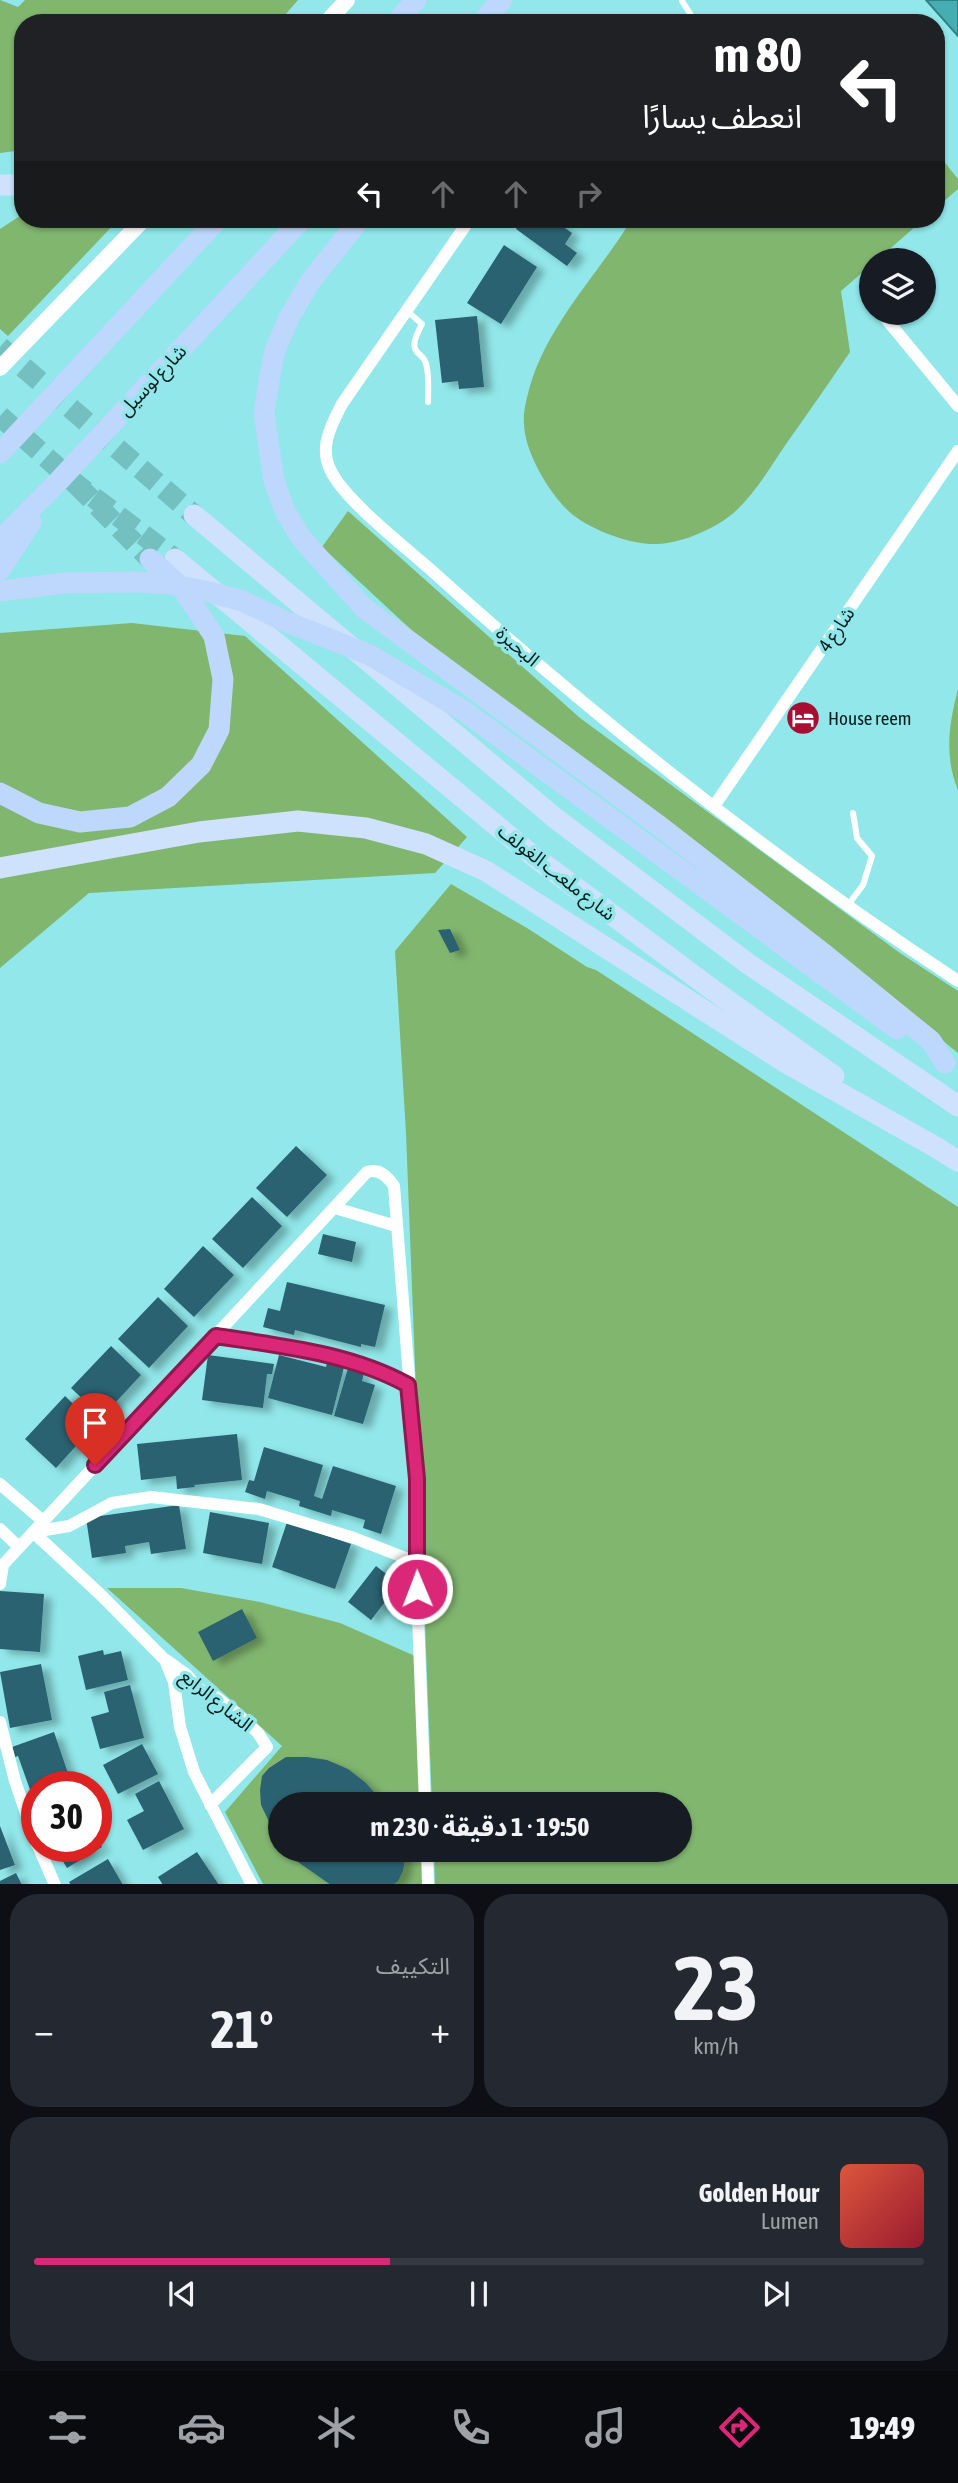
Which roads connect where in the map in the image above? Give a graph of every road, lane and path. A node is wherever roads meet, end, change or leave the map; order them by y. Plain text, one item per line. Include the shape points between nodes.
1 (416, 0) edge
2 (502, 0) edge
3 (404, 14) edge
4 (489, 14) edge
5 (135, 228) edge
6 (210, 228) edge
7 (294, 228) edge
8 (353, 228) edge
9 (464, 228) edge
10 (407, 311) junction
11 (891, 325) edge
12 (0, 368) edge
13 (428, 402) dead end
14 (958, 406) edge
15 (958, 451) edge
16 (0, 453) edge
17 (55, 485) junction
18 (194, 515) tunnel mouth
19 (0, 540) edge
20 (150, 559) tunnel mouth
21 (175, 559) tunnel mouth
22 (0, 570) edge
23 (0, 591) edge
24 (0, 793) edge
25 (714, 806) junction
26 (853, 813) dead end
27 (0, 868) edge
28 (848, 905) junction
29 (958, 981) edge
30 (952, 1067) edge
31 (958, 1106) edge
32 (939, 1149) junction
33 (958, 1161) edge
34 (335, 1208) junction
35 (396, 1226) junction
36 (216, 1336) junction
37 (408, 1385) junction
38 (0, 1484) edge
39 (43, 1521) junction
40 (0, 1529) edge
41 (33, 1532) junction
42 (19, 1547) junction
43 (416, 1562) junction
44 (1, 1567) edge
45 (0, 1584) edge
46 (165, 1660) junction
47 (0, 1722) edge
48 (425, 1792) edge
49 (21, 1798) edge
50 (210, 1805) junction
51 (45, 1862) edge
52 (427, 1862) edge
53 (55, 1884) edge
54 (251, 1884) edge
55 (428, 1884) edge

1 - 3 highway
2 - 4 highway
5 - 12 street
6 - 16 highway
7 - 17 highway, شارع لوسيل
8 - 30 highway via 310,282 289,318 275,349 264,413 274,481 301,538 364,608 824,954 931,1041
9 - 10 street, البحيرة
10 - 13 lane via 422,324 413,344 427,366
10 - 25 street, البحيرة via 331,426 326,443 330,470 344,490 455,592
11 - 14 street
15 - 25 street, شارع 4
17 - 19 highway, شارع لوسيل
17 - 22 highway
18 - 31 main road via 555,818 747,963
20 - 24 highway via 182,587 214,636 223,679 219,730 201,765 168,797 130,817 80,822 39,813
21 - 32 main road, شارع ملعب الغولف via 532,855
23 - 30 highway via 65,583 170,584 243,601 370,655 464,711
25 - 28 street, البحيرة
26 - 28 lane via 857,838 872,856 863,885
27 - 32 main road via 199,832 298,821 366,828 426,844 486,871 783,1061
28 - 29 street, البحيرة
32 - 33 main road, شارع ملعب الغولف
34 - 35 street
34 - 35 street via 367,1172 375,1171 394,1186
34 - 36 street
35 - 37 street
36 - 37 street via 306,1350 386,1373
36 - 39 street
37 - 43 street via 417,1479
38 - 39 street
39 - 41 street
40 - 42 street
41 - 42 street
41 - 43 street via 69,1526 112,1503 151,1497 258,1509
41 - 46 street, الشارع الرابع
42 - 44 street
43 - 48 street
44 - 45 street
46 - 50 street, الشارع الرابع via 174,1682 180,1727
46 - 50 street, الشارع الرابع via 239,1715 267,1747
47 - 49 street
50 - 54 street, الشارع الرابع
51 - 53 street
52 - 55 street

